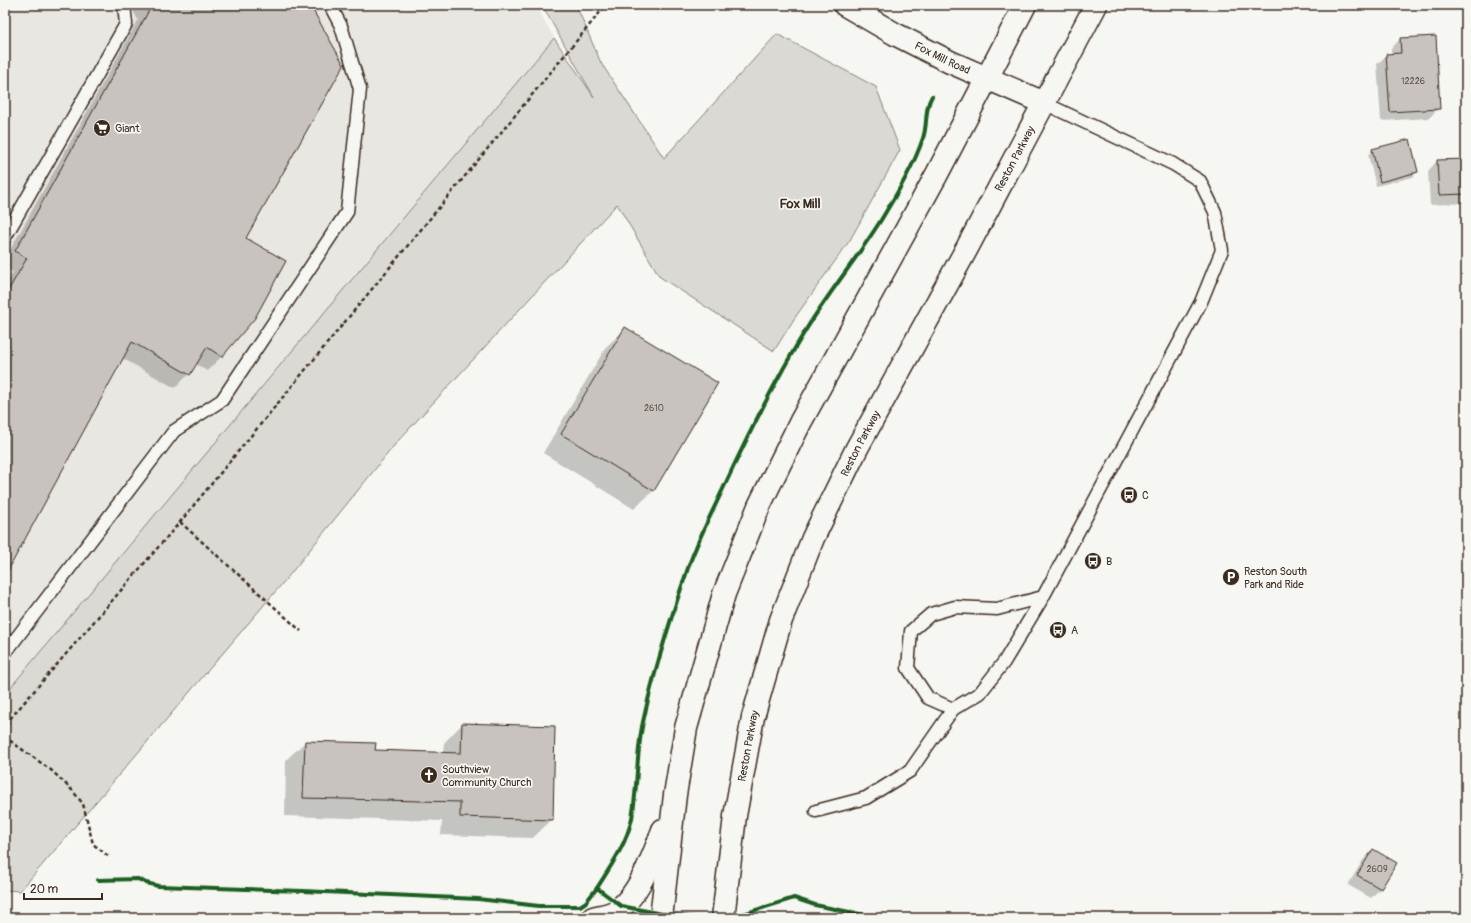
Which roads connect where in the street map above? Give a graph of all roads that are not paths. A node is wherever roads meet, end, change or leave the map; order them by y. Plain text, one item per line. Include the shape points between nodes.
1 (124, 5) edge
2 (330, 5) edge
3 (845, 5) edge
4 (1025, 5) edge
5 (1096, 5) edge
6 (986, 78) junction
7 (1044, 103) junction
8 (5, 237) edge
9 (1043, 596) junction
10 (5, 652) edge
11 (953, 709) junction
12 (675, 795) junction
13 (816, 811) dead end
14 (593, 918) edge
15 (662, 918) edge
16 (723, 918) edge

1 - 8 lane via 126,24
2 - 10 lane via 341,26 360,89 347,212 222,400 174,431
3 - 6 main road, Fox Mill Road via 895,34
4 - 6 main road
5 - 7 main road, Reston Parkway
6 - 7 main road, Fox Mill Road
6 - 12 main road via 937,174 801,421 759,506 724,594 707,650 686,728
7 - 9 lane via 1173,164 1200,181 1215,212 1222,250 1201,302
7 - 16 main road, Reston Parkway via 857,448 813,538 781,620 753,717 735,816
9 - 11 lane via 1004,662 980,693
9 - 11 lane via 997,609 955,606 931,614 911,631 908,668 928,698
11 - 13 lane via 910,771 866,798
12 - 14 main road via 641,882 627,901 614,912
12 - 15 main road

